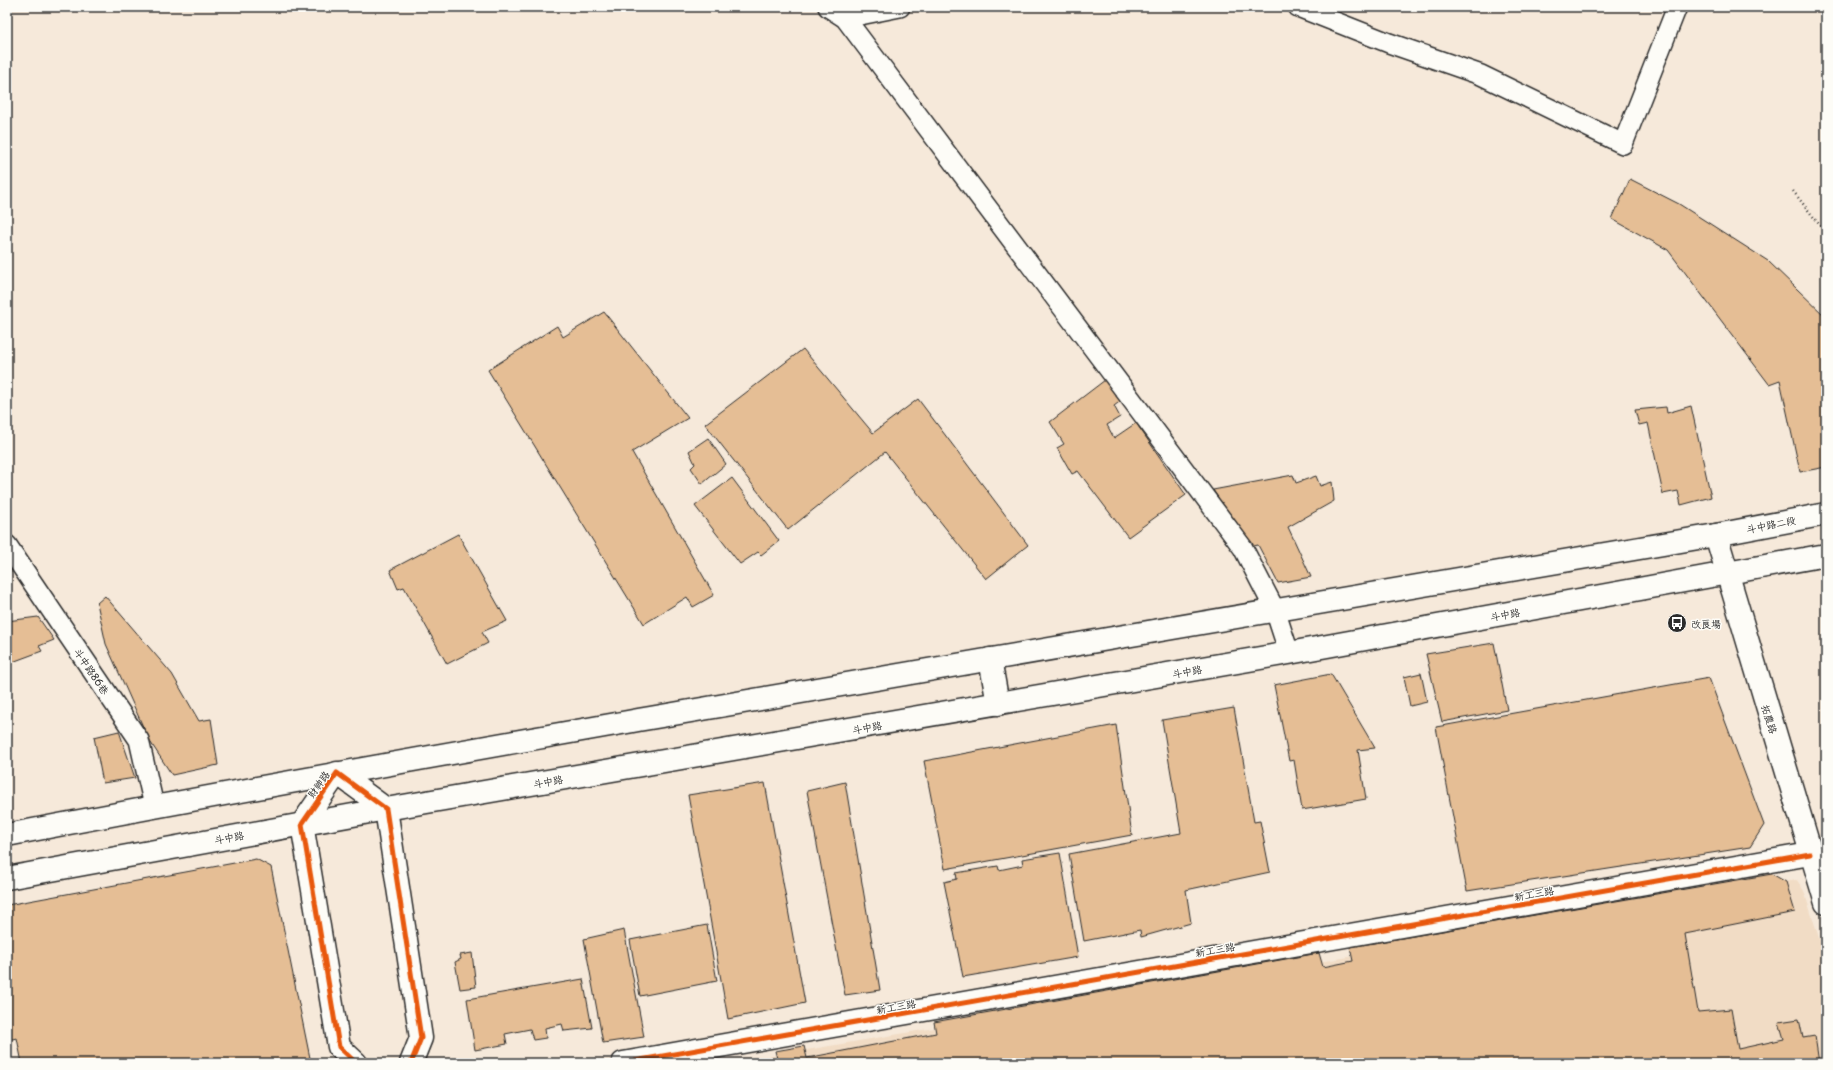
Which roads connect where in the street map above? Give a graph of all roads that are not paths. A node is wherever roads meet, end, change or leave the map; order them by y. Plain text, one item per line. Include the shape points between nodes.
1 (828, 7) edge
2 (900, 7) edge
3 (1298, 7) edge
4 (1677, 7) edge
5 (850, 12) edge
6 (1826, 514) edge
7 (1716, 535) junction
8 (7, 545) edge
9 (1826, 555) edge
10 (1728, 574) junction
11 (1275, 610) junction
12 (1289, 653) junction
13 (990, 659) junction
14 (998, 704) junction
15 (337, 773) junction
16 (154, 806) junction
17 (386, 809) junction
18 (302, 824) junction
19 (7, 835) edge
20 (1810, 854) junction
21 (7, 878) edge
22 (1826, 903) edge
23 (356, 1063) edge
24 (411, 1063) edge
25 (623, 1063) edge

1 - 5 lane
2 - 5 lane
3 - 4 lane via 1389,43 1481,75 1623,144
5 - 11 lane via 1243,548
6 - 7 main road, 斗中路二段
7 - 10 main road, 拓農路
7 - 11 main road
8 - 16 lane, 斗中路86巷 via 139,740
9 - 10 main road
10 - 12 main road, 斗中路
10 - 20 main road, 拓農路
11 - 12 lane
11 - 13 main road
12 - 14 main road, 斗中路
13 - 14 main road
13 - 15 main road
14 - 17 main road, 斗中路
15 - 16 main road
15 - 17 main road, 財神路
15 - 18 main road, 財神路
16 - 19 main road
17 - 18 main road, 斗中路
17 - 24 main road via 421,1038
18 - 21 main road, 斗中路
18 - 23 main road via 339,1047
20 - 22 main road, 拓農路
20 - 25 main road, 新工三路

